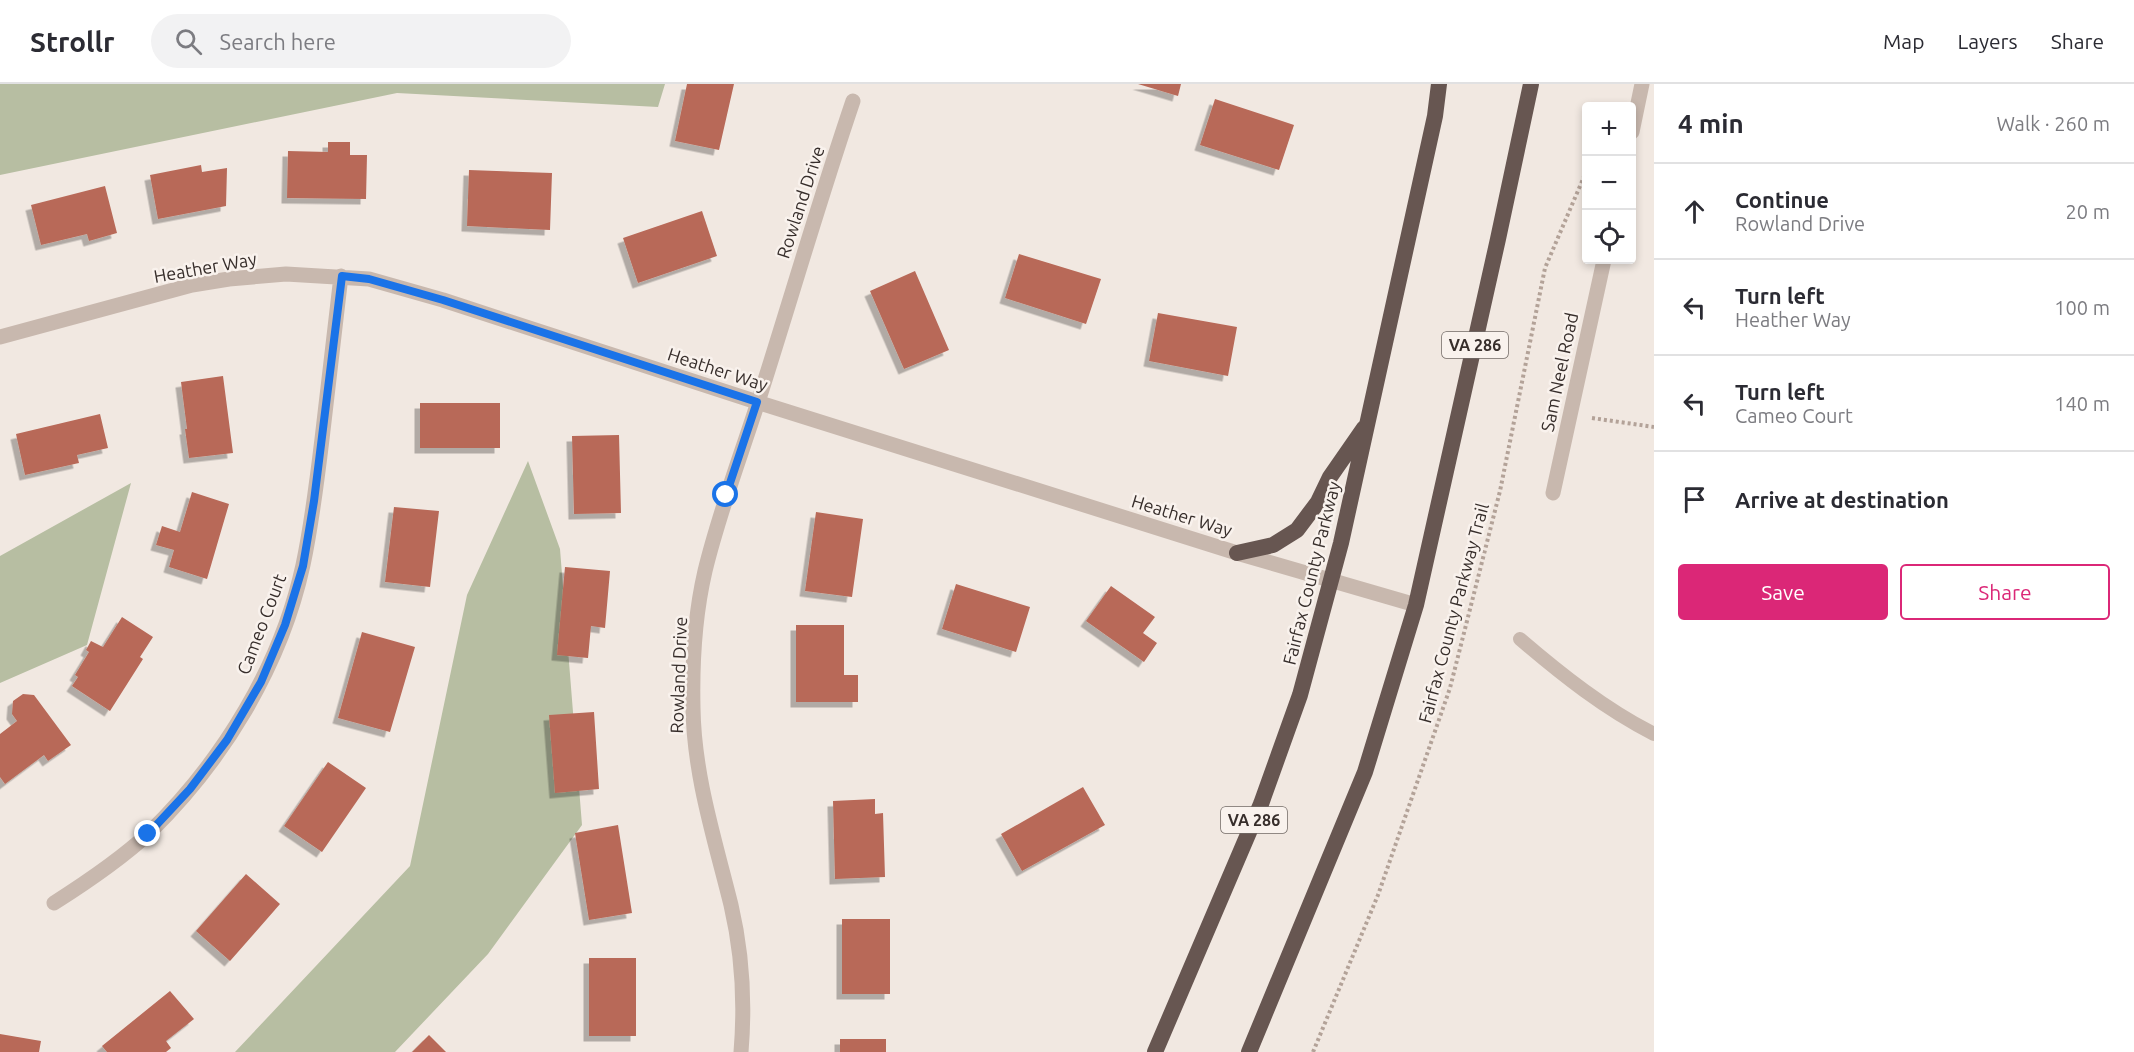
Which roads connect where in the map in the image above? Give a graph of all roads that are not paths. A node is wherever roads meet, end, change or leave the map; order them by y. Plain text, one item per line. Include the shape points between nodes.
1 (1439, 84) edge
2 (1531, 84) edge
3 (1642, 84) edge
4 (853, 101) dead end
5 (1636, 113) edge
6 (1603, 264) edge
7 (342, 276) junction
8 (0, 337) edge
9 (757, 402) junction
10 (1368, 422) junction
11 (1553, 493) dead end
12 (1237, 553) junction
13 (1331, 580) junction
14 (1416, 606) junction
15 (1520, 639) dead end
16 (1654, 735) edge
17 (54, 903) dead end
18 (741, 1052) edge
19 (1155, 1052) edge
20 (1249, 1052) edge

1 - 10 highway, Fairfax County Parkway / VA 286
2 - 14 highway, VA 286
3 - 5 street
4 - 9 street, Rowland Drive
6 - 11 street, Sam Neel Road
7 - 8 street, Heather Way via 286,274 230,279
7 - 9 street, Heather Way via 369,279 443,300
7 - 17 street, Cameo Court via 303,566 285,625 261,682 227,740 190,789 148,834 100,873
9 - 12 street, Heather Way
9 - 18 street, Rowland Drive via 705,573 695,639 693,708 698,766 710,829 732,908 741,974
10 - 12 highway via 1297,530 1273,545
10 - 13 highway, Fairfax County Parkway / VA 286
12 - 13 street, Heather Way
13 - 14 street, Heather Way
13 - 19 highway, Fairfax County Parkway / VA 286 via 1299,695 1261,804
14 - 20 highway, VA 286 via 1365,772
15 - 16 lane via 1570,681

